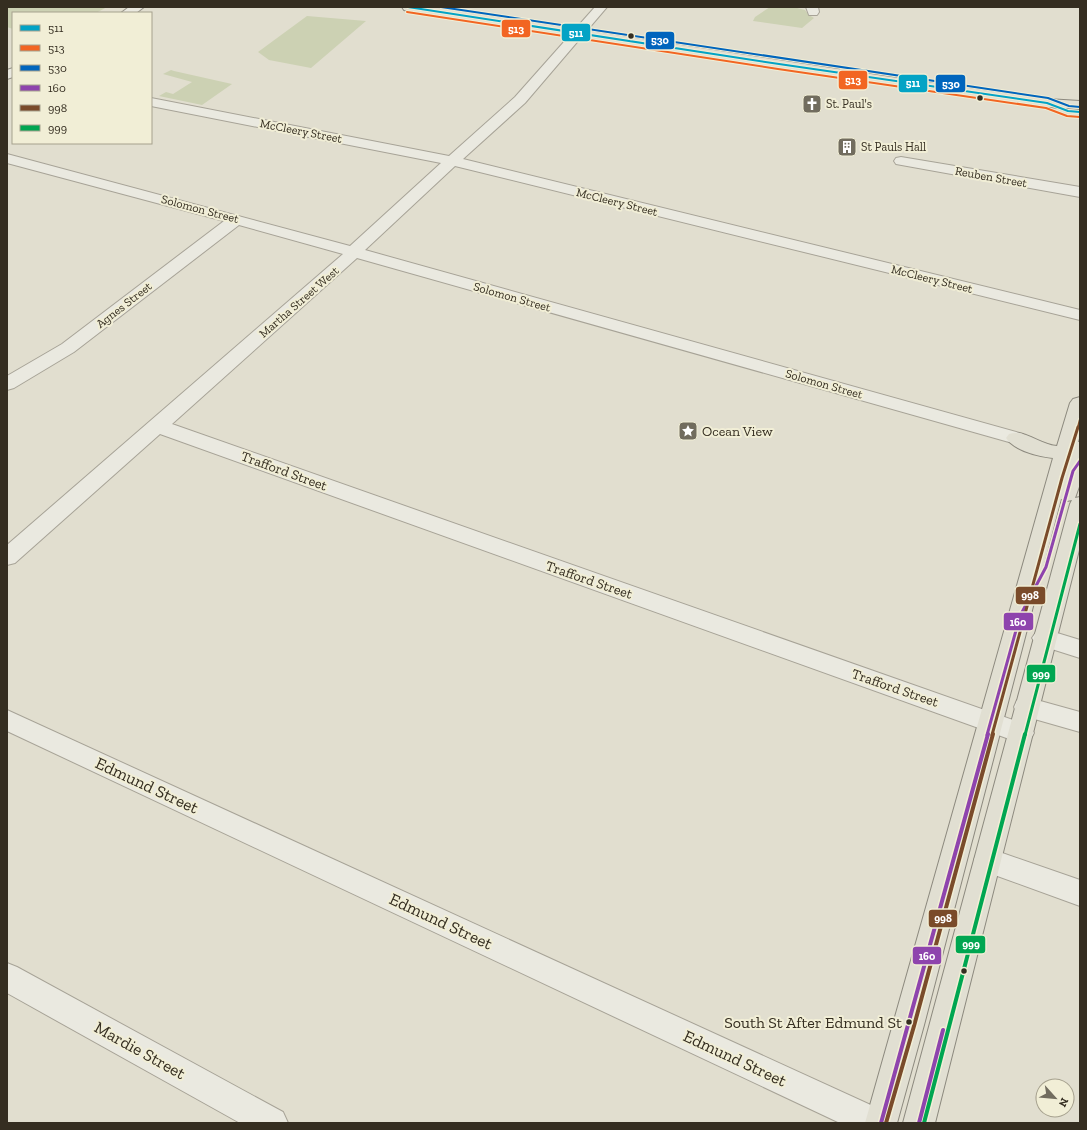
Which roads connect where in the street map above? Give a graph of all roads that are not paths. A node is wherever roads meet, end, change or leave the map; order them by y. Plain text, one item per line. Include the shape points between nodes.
1 (138, 7) edge
2 (408, 7) edge
3 (601, 7) edge
4 (129, 12) edge
5 (579, 33) junction
6 (152, 102) edge
7 (1047, 103) junction
8 (1080, 105) edge
9 (1080, 112) edge
10 (452, 161) junction
11 (901, 161) dead end
12 (11, 163) edge
13 (1080, 192) edge
14 (236, 219) junction
15 (353, 252) junction
16 (1080, 315) edge
17 (7, 384) edge
18 (1080, 403) edge
19 (1073, 424) junction
20 (158, 426) junction
21 (1016, 438) joint
22 (1039, 443) junction
23 (1072, 453) edge
24 (1080, 504) edge
25 (7, 557) edge
26 (1044, 638) junction
27 (1080, 648) edge
28 (1026, 707) junction
29 (7, 720) edge
30 (991, 722) junction
31 (1080, 722) edge
32 (1021, 733) junction
33 (988, 860) junction
34 (1080, 893) edge
35 (7, 977) edge
36 (272, 1123) edge
37 (875, 1123) edge
38 (881, 1123) edge
39 (919, 1123) edge

1 - 4 street
2 - 5 main road
3 - 5 street, Martha Street West
5 - 7 main road
5 - 10 street, Martha Street West via 520,100
6 - 10 street, McCleery Street
7 - 8 main road
7 - 9 main road
10 - 15 street, Martha Street West
10 - 16 street, McCleery Street
11 - 13 street, Reuben Street
12 - 14 street, Solomon Street
14 - 15 street, Solomon Street
14 - 17 street, Agnes Street via 68,348
15 - 20 street, Martha Street West via 345,262
15 - 21 street, Solomon Street
18 - 19 main road
19 - 22 main road via 1058,438
19 - 23 main road
20 - 25 street, Martha Street West
20 - 30 street, Trafford Street
21 - 22 main road via 1028,445
22 - 23 main road via 1051,455
23 - 30 main road via 1020,616
24 - 26 main road
26 - 27 street
26 - 28 main road
28 - 31 street
28 - 32 main road
29 - 37 street, Edmund Street
30 - 32 street, Trafford Street
30 - 38 main road
32 - 33 main road
33 - 34 street
33 - 39 main road
35 - 36 street, Mardie Street

